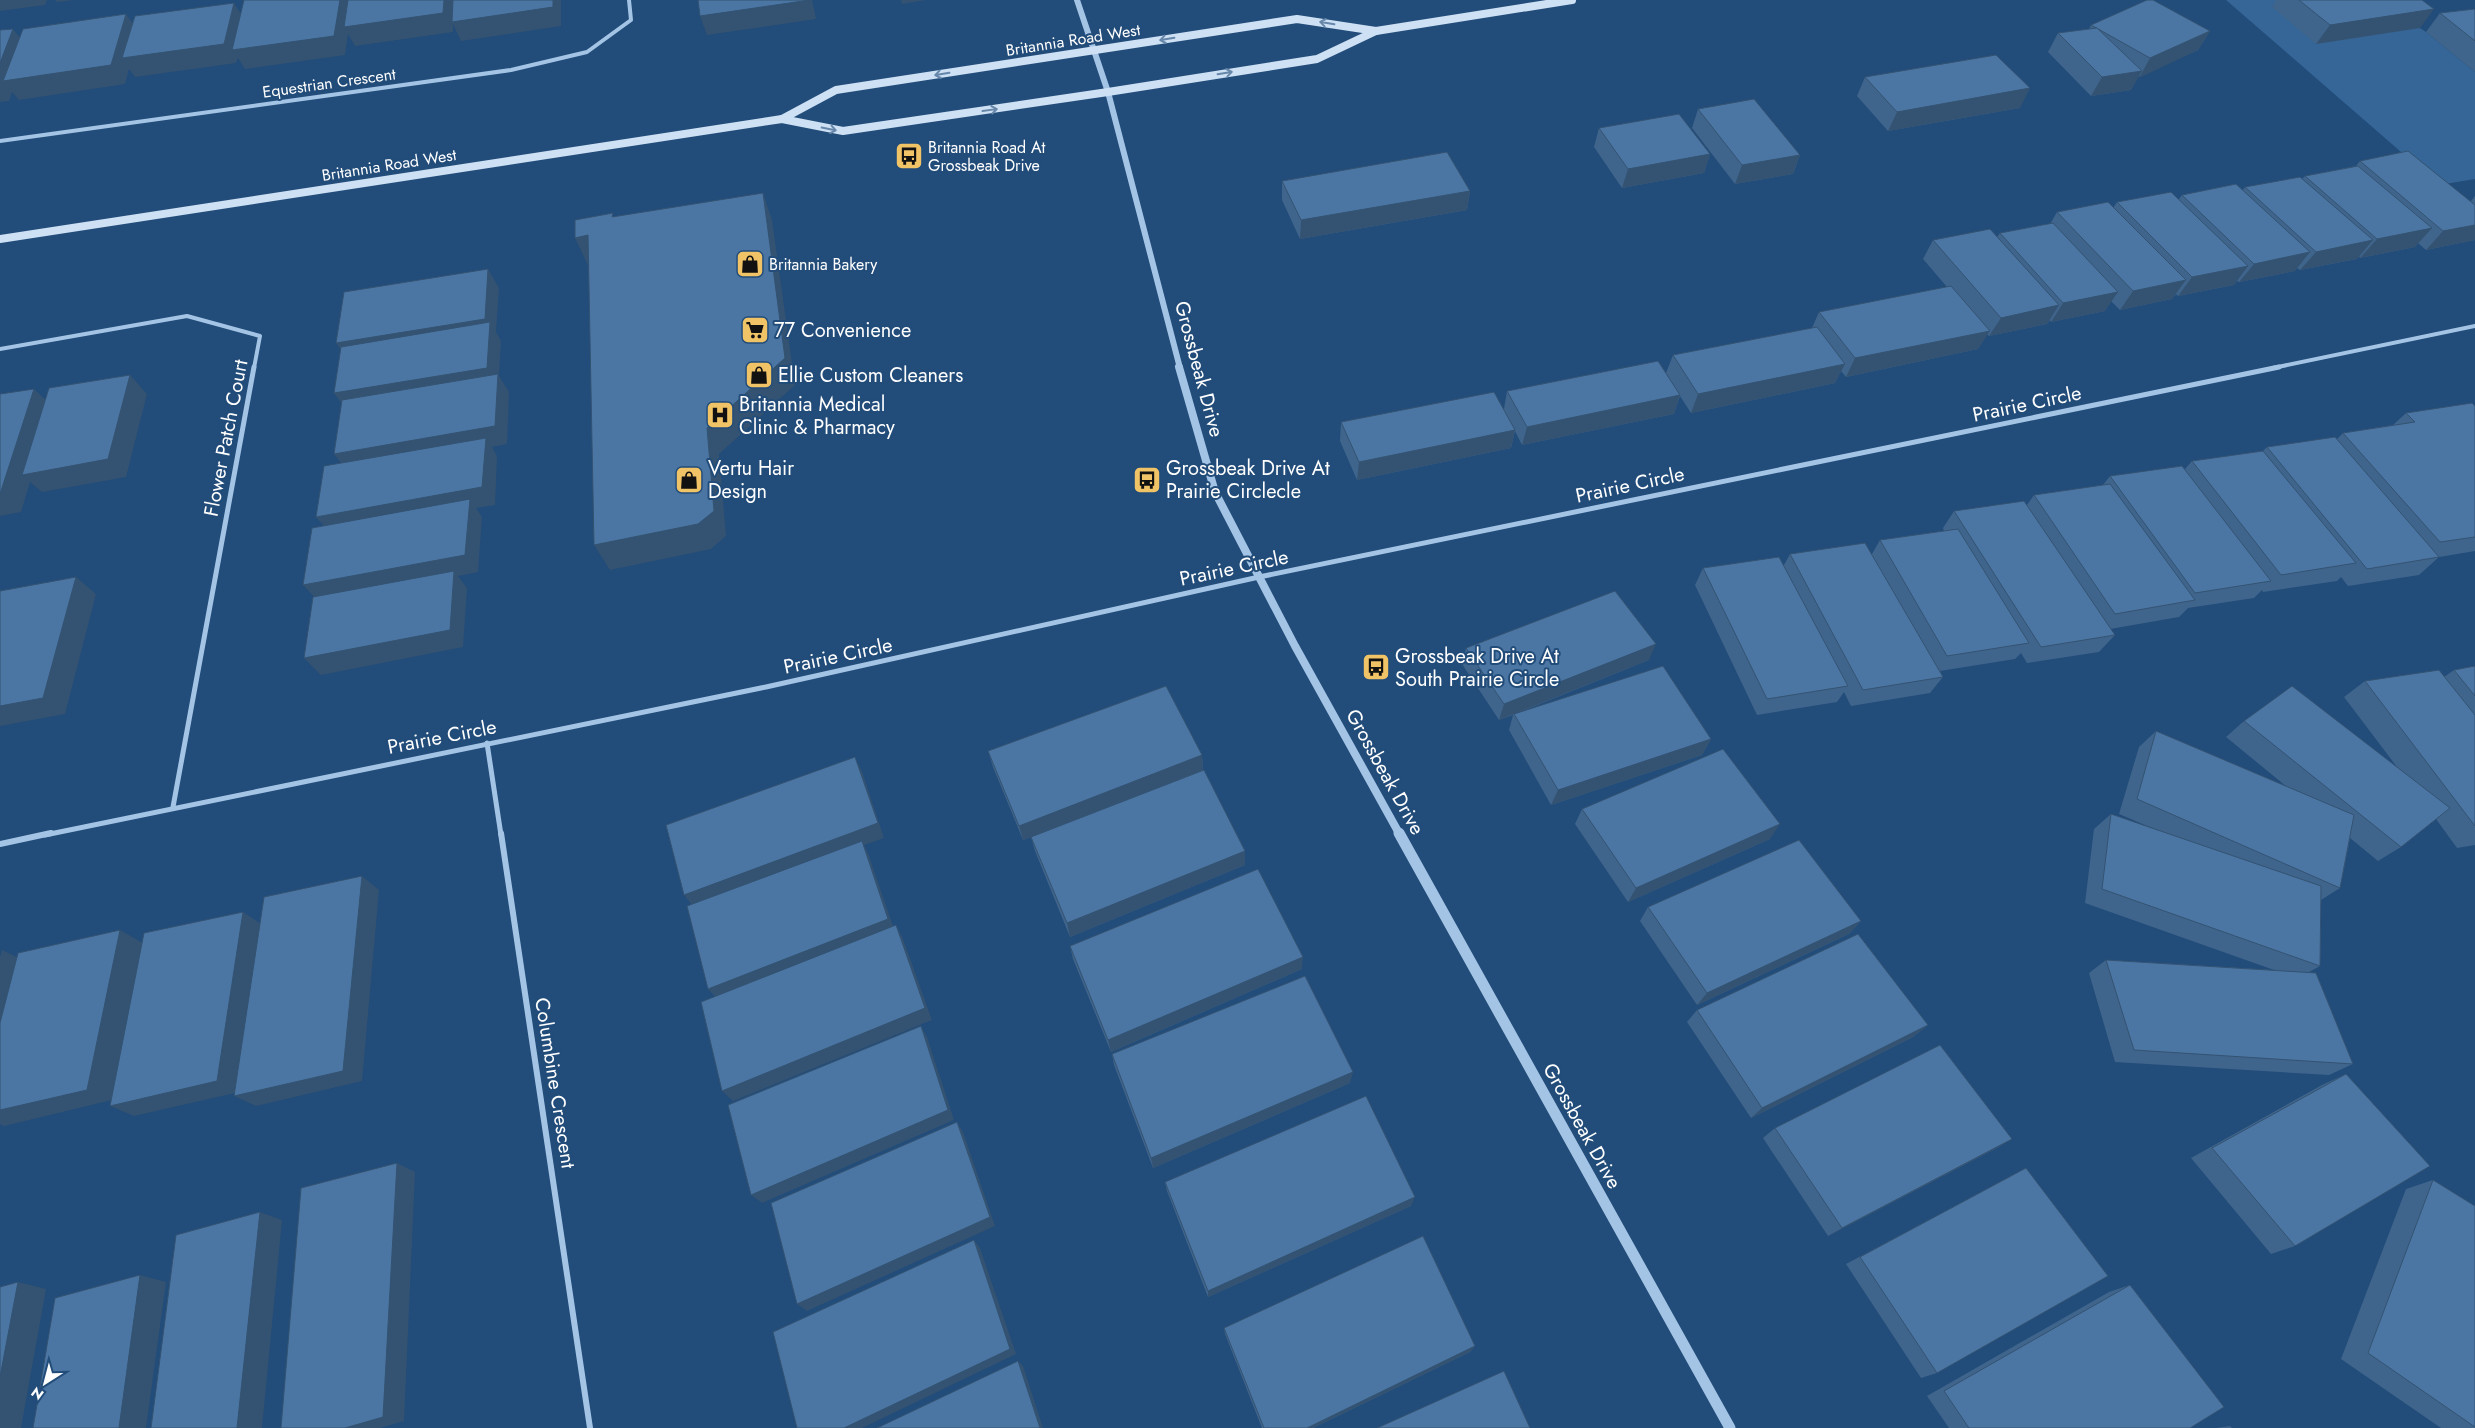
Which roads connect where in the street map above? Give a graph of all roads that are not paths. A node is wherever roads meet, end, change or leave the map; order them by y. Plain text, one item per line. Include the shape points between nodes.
1 (629, 0) edge
2 (1077, 0) edge
3 (1572, 0) edge
4 (1376, 31) junction
5 (1094, 51) junction
6 (1108, 92) junction
7 (782, 119) junction
8 (0, 141) edge
9 (0, 239) edge
10 (2475, 326) edge
11 (0, 349) edge
12 (1259, 578) junction
13 (487, 744) junction
14 (173, 806) junction
15 (0, 844) edge
16 (590, 1428) edge
17 (1730, 1428) edge

1 - 8 street, Equestrian Crescent via 631,20 587,52 512,70
2 - 5 street, Grossbeak Drive
3 - 4 main road, Britannia Road West
4 -> 5 main road, Britannia Road West via 1297,19
6 -> 4 main road, Britannia Road West via 1317,59
5 - 6 street, Grossbeak Drive
5 -> 7 main road, Britannia Road West via 836,90
7 -> 6 main road, Britannia Road West via 843,132
6 - 12 street, Grossbeak Drive via 1212,483
7 - 9 main road, Britannia Road West
10 - 12 street, Prairie Circle
11 - 14 street, Flower Patch Court via 187,316 260,336
12 - 13 street, Prairie Circle via 766,687
12 - 17 street, Grossbeak Drive
13 - 14 street, Prairie Circle
13 - 16 street, Columbine Crescent
14 - 15 street, Prairie Circle

